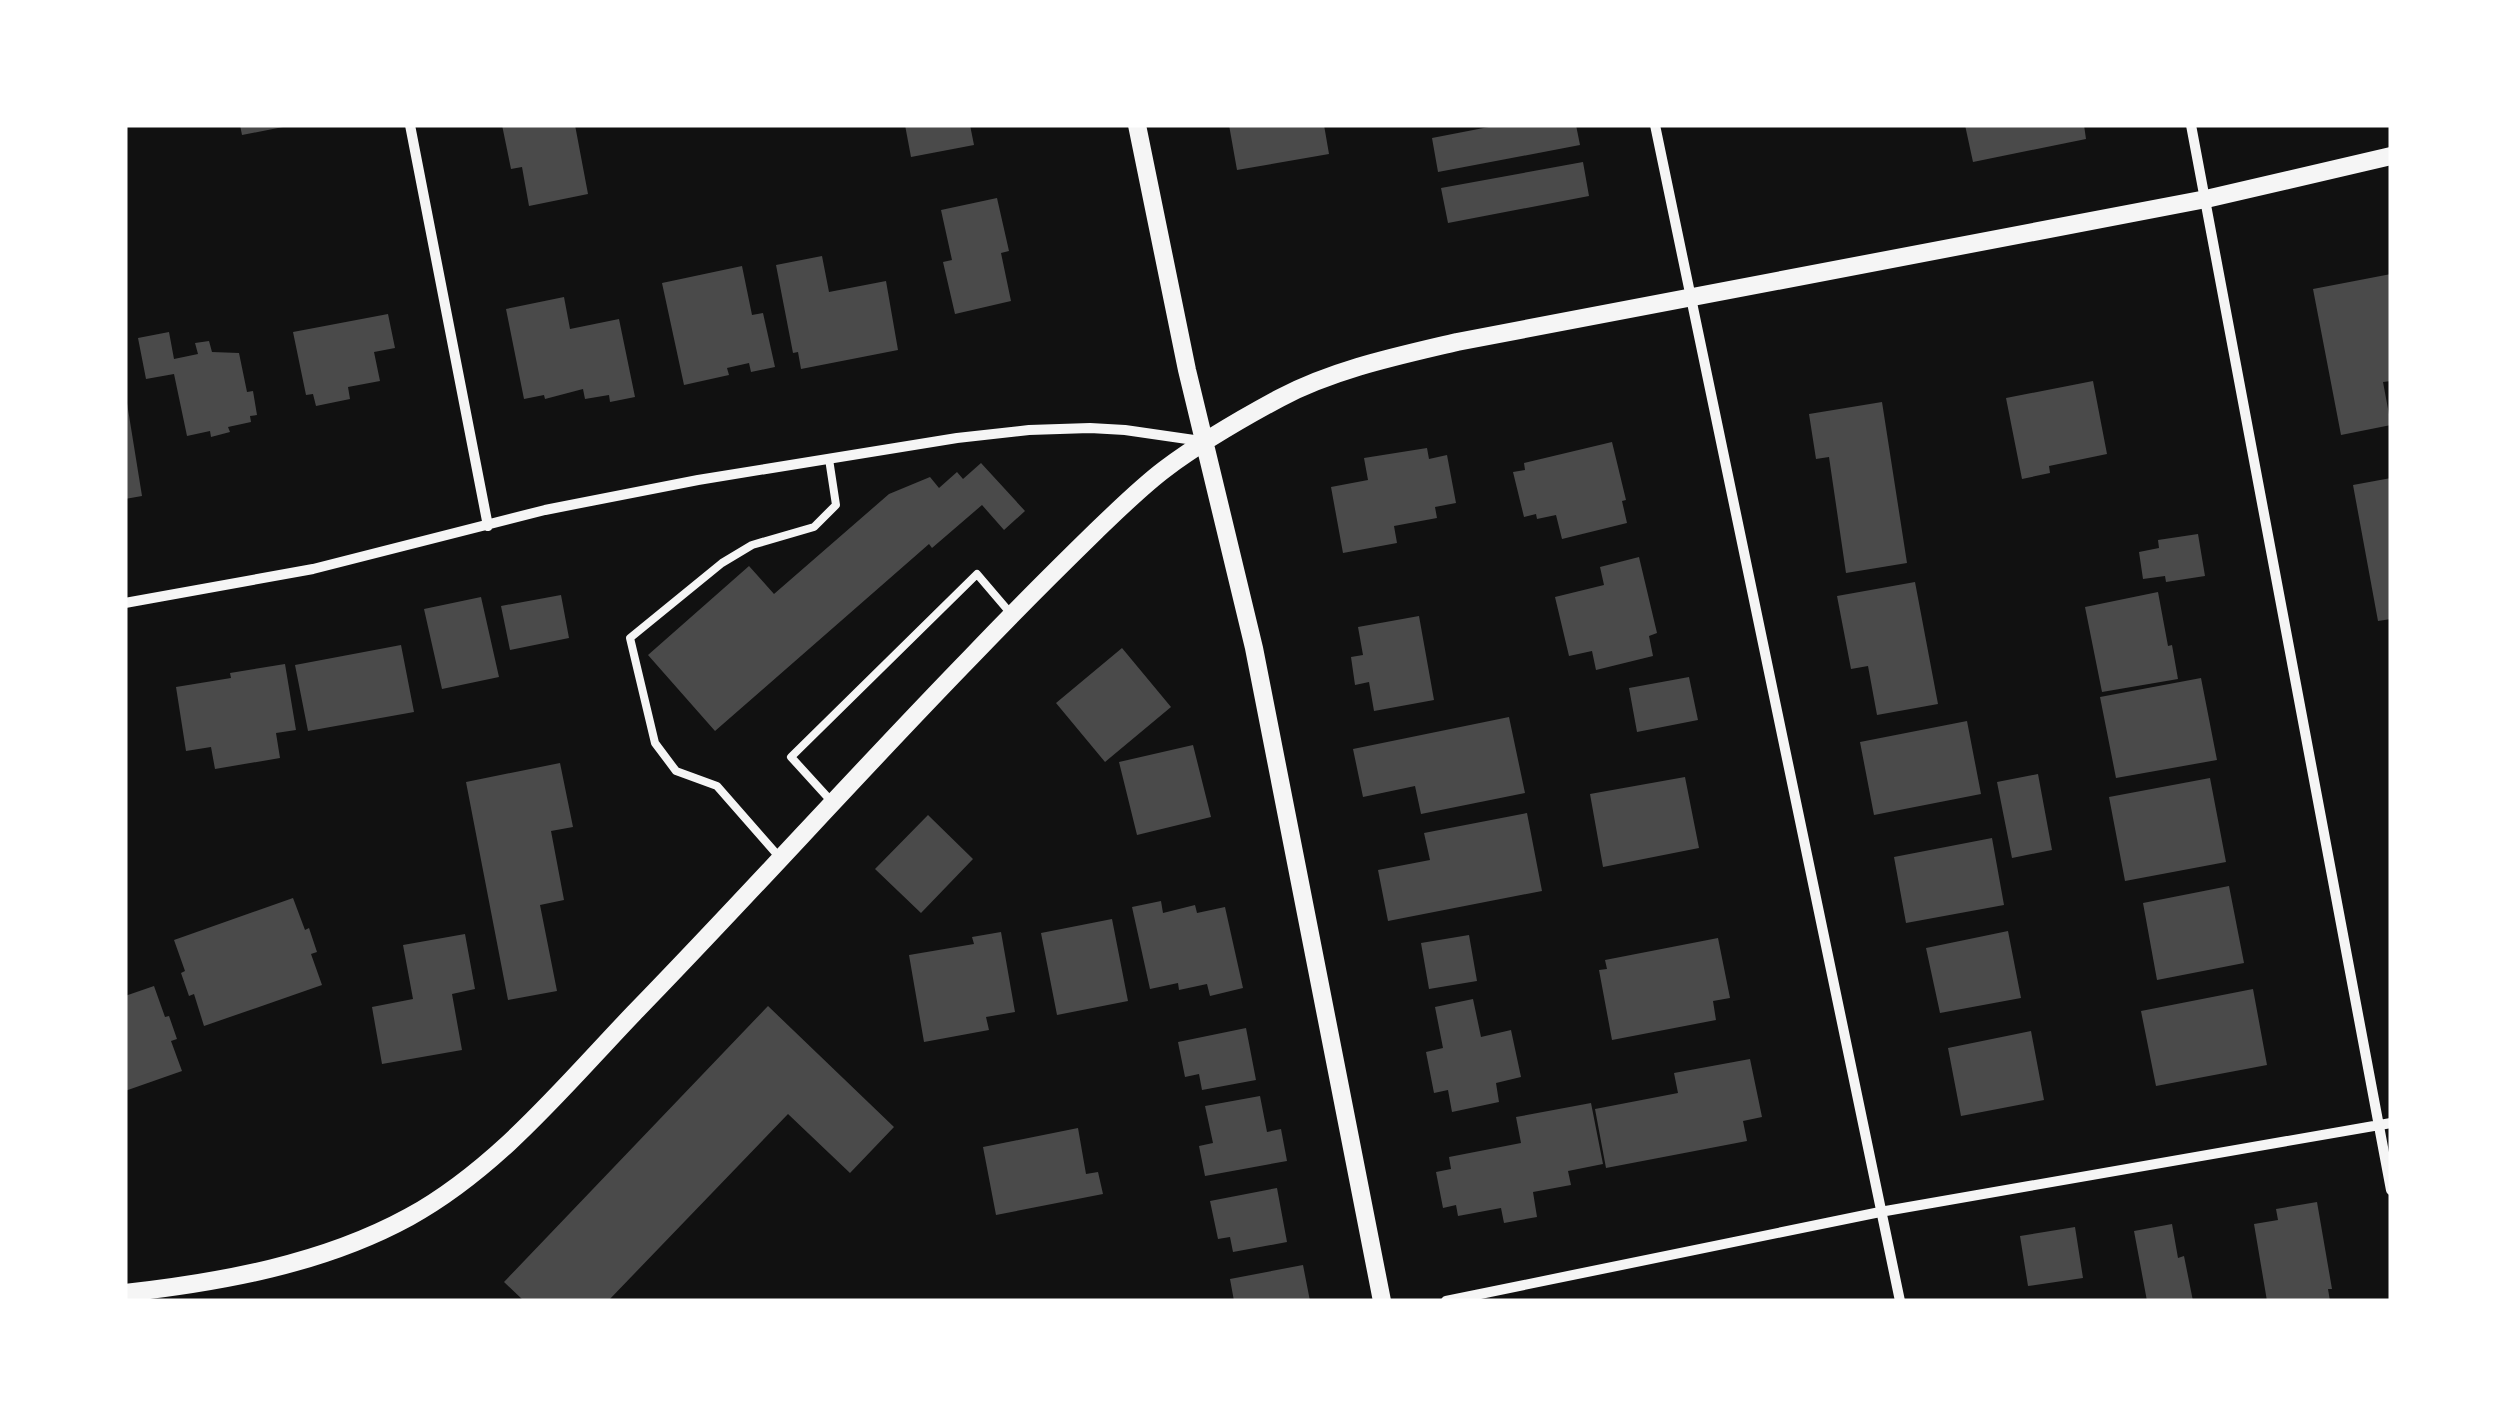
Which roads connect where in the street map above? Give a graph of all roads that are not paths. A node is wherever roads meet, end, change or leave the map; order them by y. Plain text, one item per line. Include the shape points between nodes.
1 (410, 125) edge
2 (1137, 125) edge
3 (1655, 125) edge
4 (2191, 125) edge
5 (2391, 156) edge
6 (2206, 198) junction
7 (1691, 298) junction
8 (1204, 442) junction
9 (829, 459) junction
10 (488, 526) junction
11 (125, 603) edge
12 (1012, 614) junction
13 (833, 802) junction
14 (780, 860) junction
15 (2391, 1123) edge
16 (2378, 1124) junction
17 (2391, 1190) edge
18 (1880, 1212) junction
19 (125, 1293) edge
20 (1382, 1301) edge
21 (1446, 1301) edge
22 (1900, 1301) edge

1 - 10 street
2 - 8 street
3 - 7 street
4 - 6 street
5 - 6 street
6 - 7 street
6 - 16 street
7 - 8 street via 1363,366 1286,395
7 - 18 street
8 - 9 street via 1059,429
8 - 12 street via 1124,504
8 - 20 street via 1258,668
9 - 10 street
9 - 14 lane via 836,505 814,527 752,544 722,562 630,638 655,743 676,771 717,786
10 - 11 street via 314,570
12 - 13 street
12 - 13 lane via 977,574 791,758
13 - 14 street
14 - 19 street via 522,1130 412,1215 277,1266
15 - 16 street
16 - 17 street
16 - 18 street
18 - 21 street
18 - 22 street

